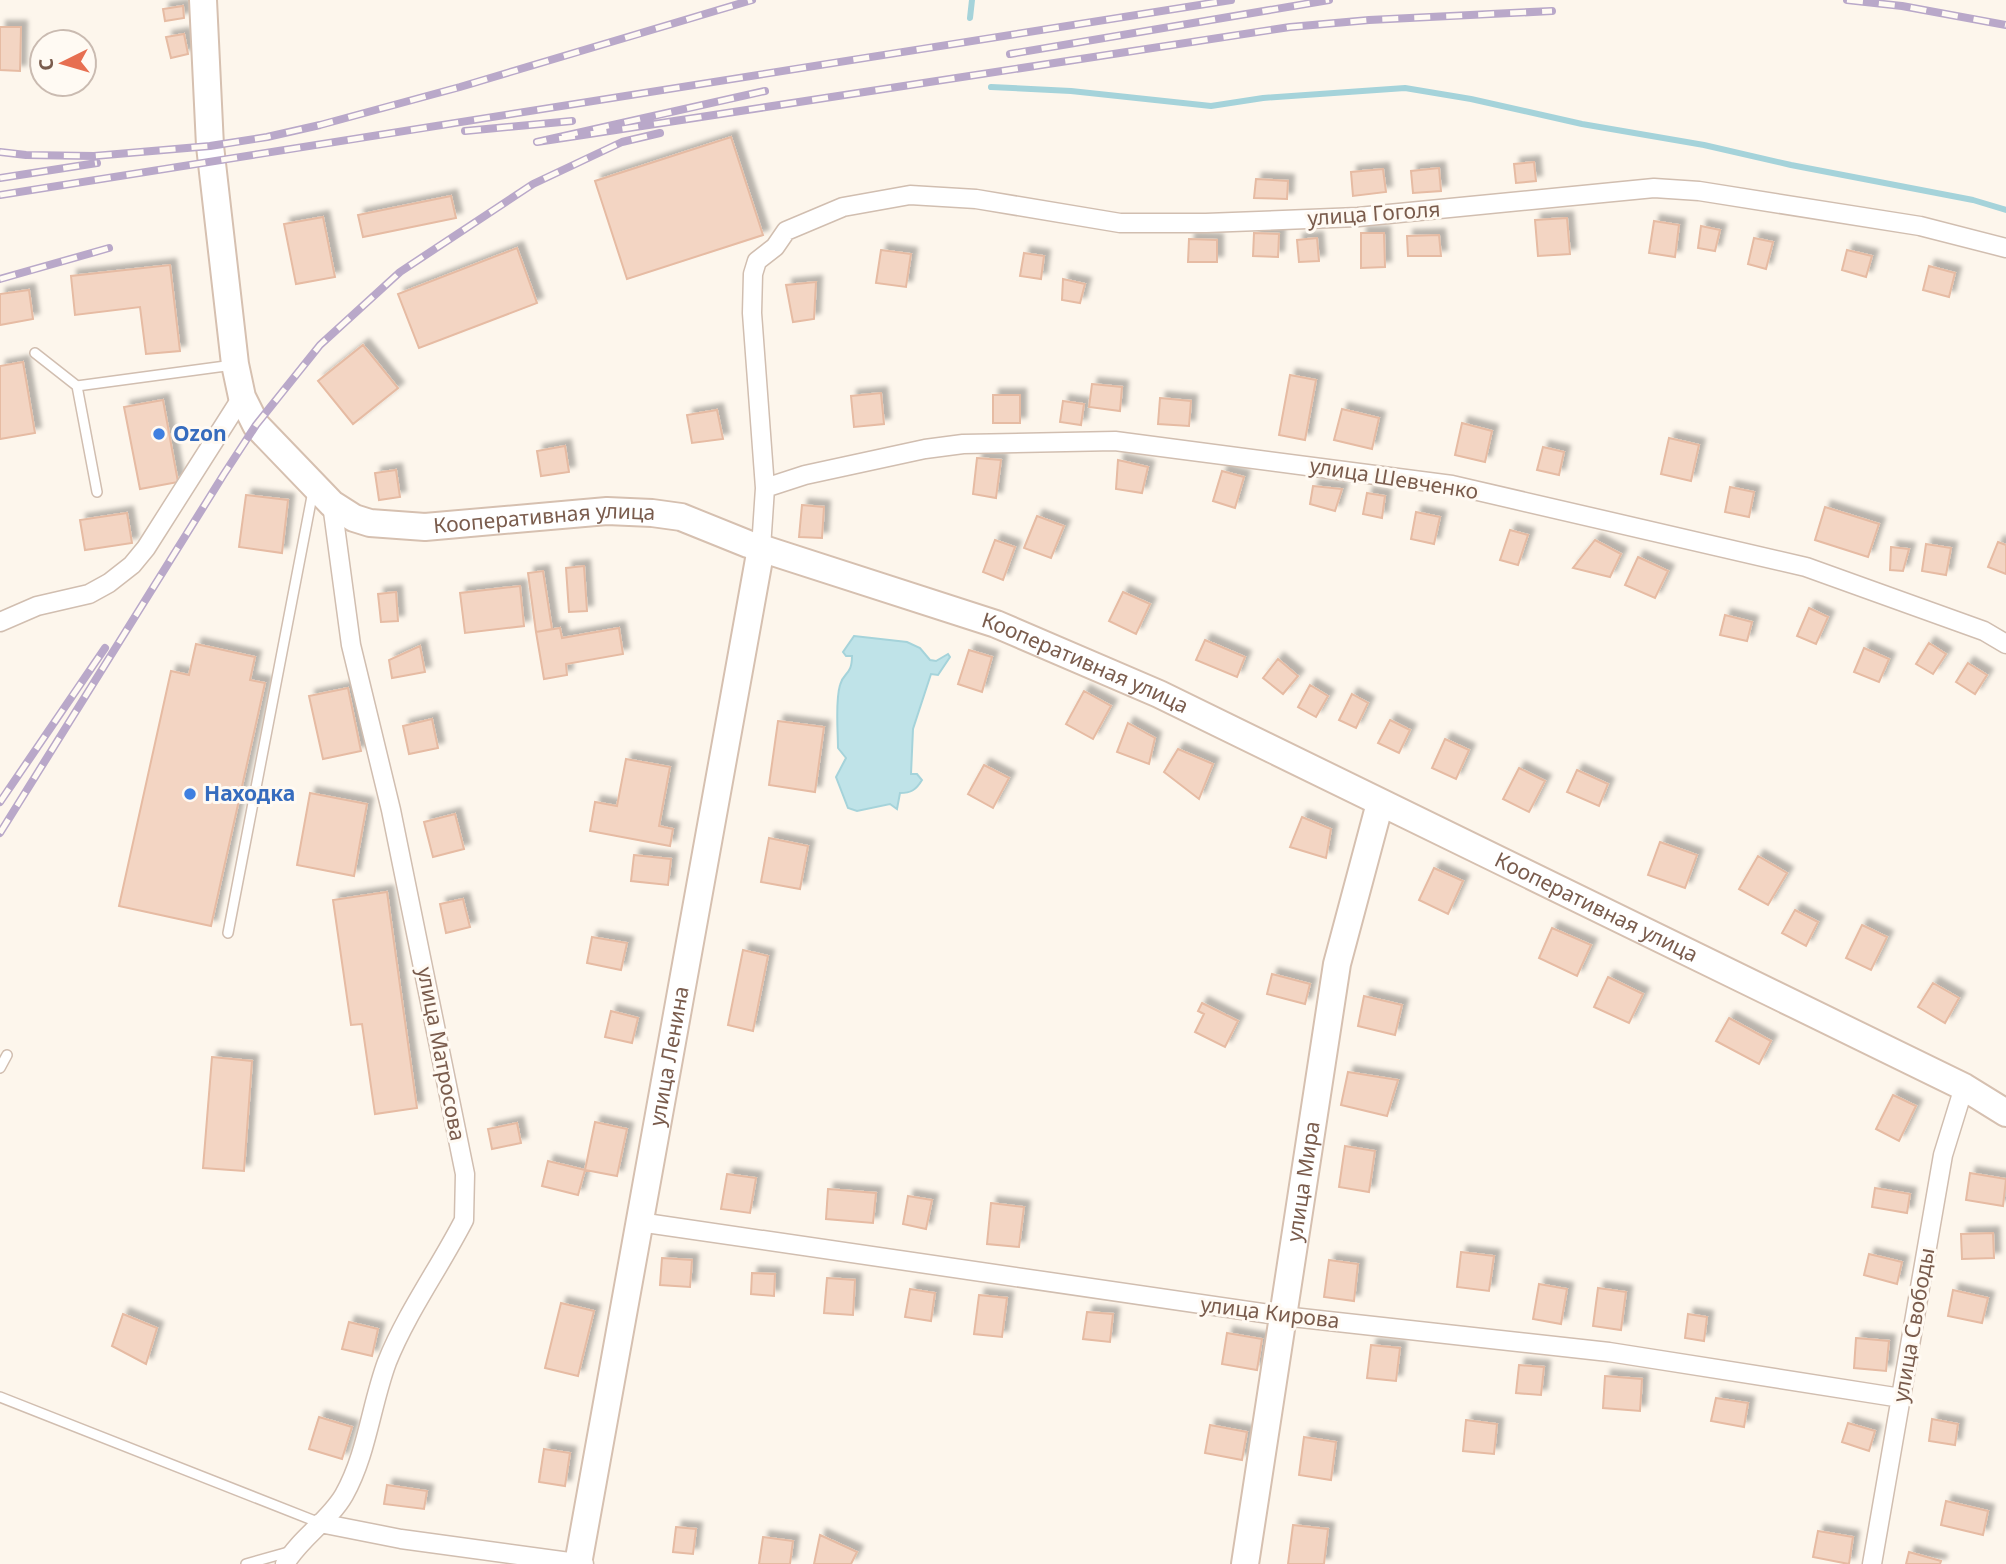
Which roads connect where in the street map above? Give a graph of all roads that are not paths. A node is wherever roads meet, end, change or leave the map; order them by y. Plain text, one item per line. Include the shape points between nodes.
1 (204, 0) edge
2 (2006, 248) edge
3 (35, 354) dead end
4 (235, 364) junction
5 (77, 386) junction
6 (242, 397) junction
7 (765, 488) junction
8 (97, 492) dead end
9 (323, 495) junction
10 (761, 548) junction
11 (0, 622) edge
12 (2006, 644) edge
13 (1380, 803) junction
14 (228, 933) dead end
15 (7, 1055) dead end
16 (0, 1068) edge
17 (1964, 1087) junction
18 (2006, 1113) edge
19 (639, 1222) junction
20 (1283, 1316) junction
21 (0, 1397) edge
22 (1901, 1398) junction
23 (320, 1523) junction
24 (289, 1557) edge
25 (246, 1564) edge
26 (580, 1564) edge
27 (1245, 1564) edge
28 (1872, 1564) edge

1 - 4 main road, Кооперативная улица via 210,146
2 - 7 street, улица Гоголя via 1920,226 1654,188 1358,218 1206,223 1120,223 976,199 910,195 843,207 786,231 757,261 753,274
3 - 5 lane
4 - 5 lane
4 - 6 main road, Кооперативная улица
5 - 8 lane
6 - 9 main road, Кооперативная улица via 256,425
6 - 11 street via 132,565 89,594 37,606
7 - 10 street
7 - 12 street, улица Шевченко via 818,472 963,444 1139,444 1452,485 1806,567 1984,631
9 - 10 main road, Кооперативная улица via 354,518 370,523 425,527 607,511 652,513 681,517
9 - 14 lane
9 - 23 street, улица Матросова via 465,1174 466,1206 464,1220 388,1361 358,1465 343,1497
10 - 13 main road, Кооперативная улица via 996,624 1159,694
10 - 19 main road, улица Ленина
13 - 17 main road, Кооперативная улица
13 - 20 main road, улица Мира via 1337,964
15 - 16 lane
17 - 18 main road, Кооперативная улица
17 - 22 street, улица Свободы via 1944,1155
19 - 20 street, улица Кирова
19 - 26 main road, улица Ленина
20 - 22 street, улица Кирова via 1609,1352
20 - 27 main road, улица Мира
21 - 23 lane
22 - 28 street, улица Свободы
23 - 24 street, улица Матросова
23 - 26 street
24 - 25 lane

